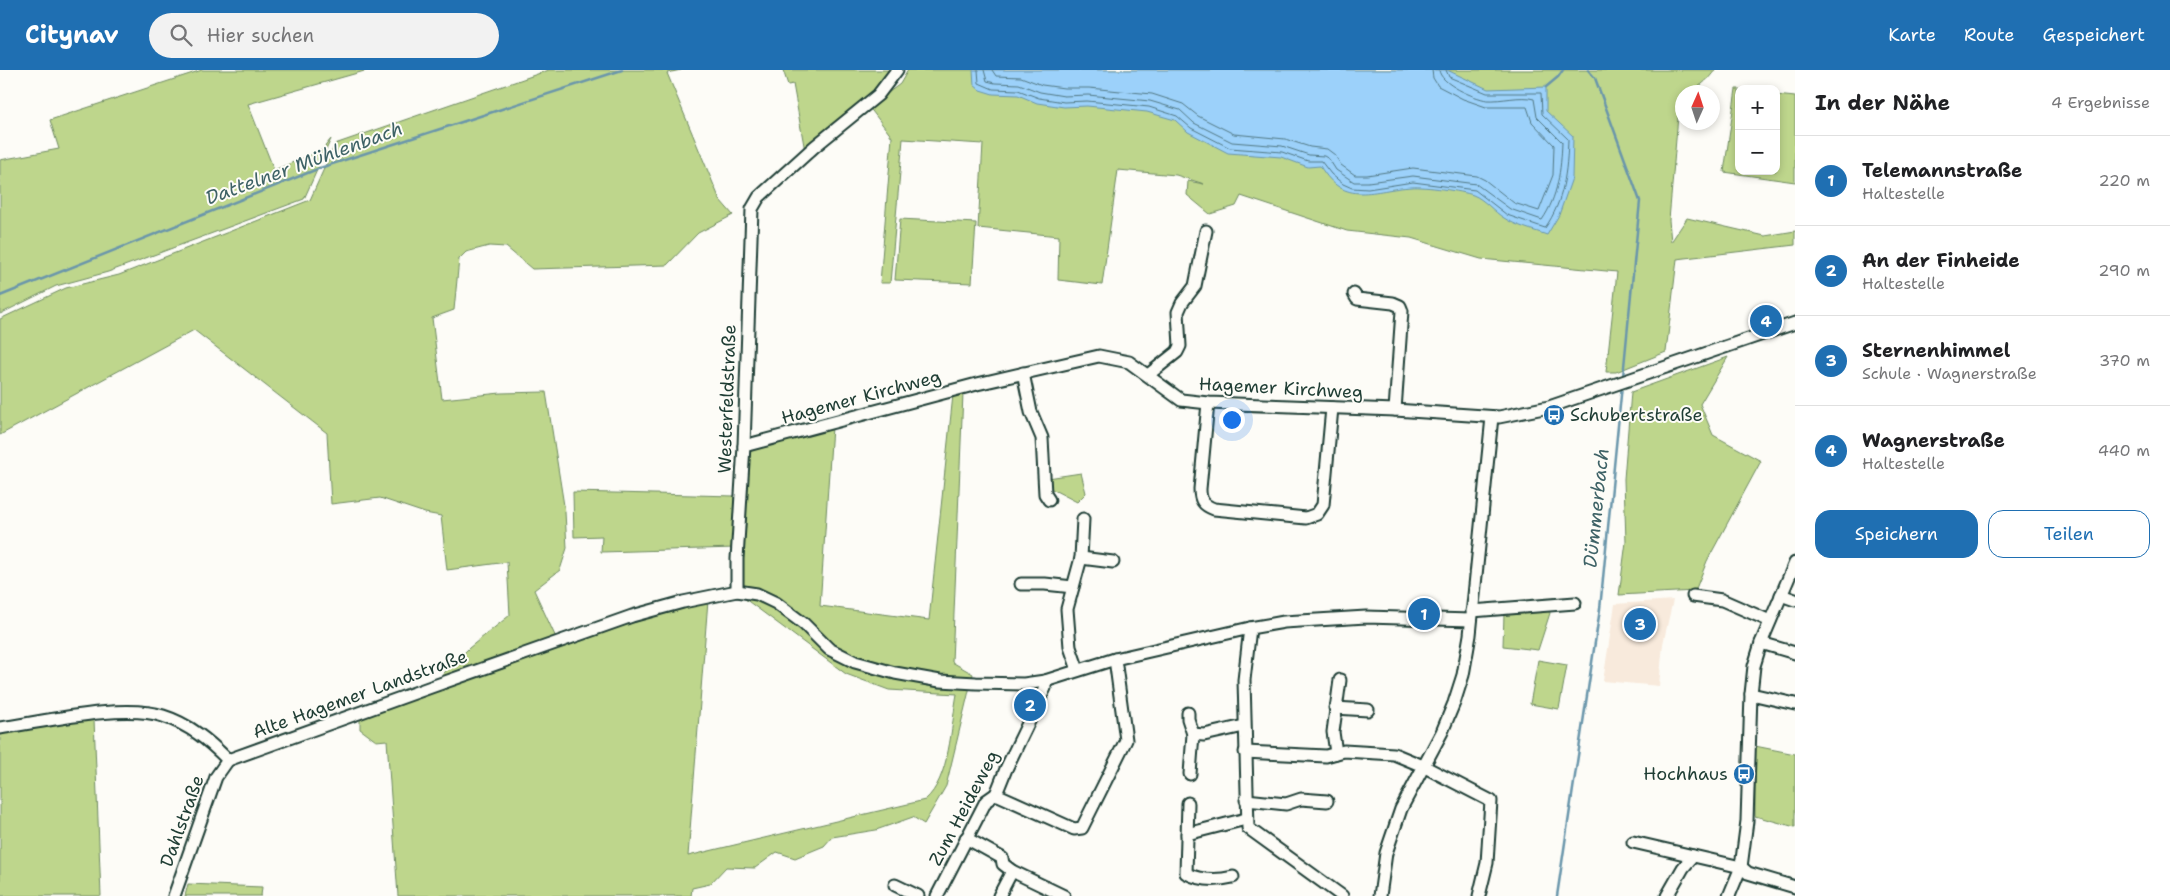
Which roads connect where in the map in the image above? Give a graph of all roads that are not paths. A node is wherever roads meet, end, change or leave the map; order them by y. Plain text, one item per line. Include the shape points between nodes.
1 (896, 70) edge
2 (1206, 231) dead end
3 (1354, 294) dead end
4 (1795, 324) edge
5 (1023, 373) junction
6 (1148, 375) junction
7 (1208, 403) junction
8 (1332, 408) junction
9 (1395, 410) junction
10 (1492, 417) junction
11 (744, 446) junction
12 (1049, 500) dead end
13 (1083, 519) dead end
14 (1081, 558) junction
15 (1113, 562) dead end
16 (1795, 563) edge
17 (1021, 584) dead end
18 (1073, 587) junction
19 (737, 591) junction
20 (1781, 595) junction
21 (1693, 596) dead end
22 (1795, 600) edge
23 (1575, 603) dead end
24 (1472, 616) junction
25 (1770, 621) junction
26 (1250, 628) junction
27 (1761, 643) junction
28 (1795, 653) edge
29 (1114, 659) junction
30 (1078, 670) junction
31 (1340, 680) dead end
32 (1045, 681) junction
33 (1751, 694) junction
34 (1795, 704) edge
35 (1335, 708) junction
36 (1368, 710) dead end
37 (1188, 713) dead end
38 (1244, 726) junction
39 (0, 728) edge
40 (1193, 734) junction
41 (1245, 752) junction
42 (1336, 753) junction
43 (228, 760) junction
44 (1423, 766) junction
45 (1190, 774) dead end
46 (996, 794) junction
47 (1246, 800) junction
48 (1327, 801) dead end
49 (1188, 803) dead end
50 (1246, 819) junction
51 (1187, 834) junction
52 (966, 838) junction
53 (1633, 842) dead end
54 (1693, 856) junction
55 (1742, 867) junction
56 (1012, 871) junction
57 (1233, 876) dead end
58 (895, 885) dead end
59 (1795, 887) edge
60 (174, 896) edge
61 (918, 896) edge
62 (938, 896) edge
63 (999, 896) edge
64 (1064, 896) edge
65 (1342, 896) edge
66 (1380, 896) edge
67 (1480, 896) edge
68 (1668, 896) edge
69 (1729, 896) edge

1 - 11 street, Westerfeldstraße via 878,95 814,147 759,197 752,209
2 - 6 street via 1196,286 1178,312 1180,346
3 - 9 street via 1357,299 1393,303 1402,311
4 - 10 street, Hagemer Kirchweg via 1541,409
5 - 6 street, Hagemer Kirchweg via 1099,356 1129,362
5 - 11 street, Hagemer Kirchweg
5 - 12 street via 1031,412 1042,438 1045,494
6 - 7 street, Hagemer Kirchweg via 1181,400
7 - 8 street, Hagemer Kirchweg
7 - 8 street via 1200,489 1200,498 1205,505 1214,509 1306,518 1317,514 1323,505
8 - 9 street, Hagemer Kirchweg
9 - 10 street, Hagemer Kirchweg
10 - 24 street
11 - 19 street, Westerfeldstraße
13 - 14 street
14 - 15 street
14 - 18 street
16 - 20 street
17 - 18 street
18 - 30 street via 1067,609 1068,632
19 - 32 street via 757,594 776,603 829,649 855,662 940,681 1024,684
19 - 43 street, Alte Hagemer Landstraße via 632,616
20 - 22 street
20 - 25 street
21 - 25 street via 1722,600
23 - 24 street
24 - 26 street via 1366,617 1284,622
24 - 44 street via 1463,675 1454,703
25 - 27 street
26 - 29 street
26 - 38 street via 1244,680
27 - 28 street
27 - 33 street
29 - 30 street
29 - 46 street via 1126,740 1082,828 1074,829
30 - 32 street
31 - 35 street
32 - 46 street, Zum Heideweg via 1045,688
33 - 34 street
33 - 55 street via 1748,806
35 - 36 street
35 - 42 street via 1333,732
37 - 40 street
38 - 40 street via 1204,735
38 - 41 street
39 - 43 street via 102,714 132,712 162,716 196,732
40 - 45 street
41 - 42 street via 1326,756
41 - 47 street
42 - 44 street via 1394,754
43 - 60 street, Dahlstraße via 216,778
44 - 66 street via 1401,809 1386,853
44 - 67 street via 1491,801 1487,864
46 - 52 street, Zum Heideweg via 986,801
47 - 48 street via 1286,804 1300,799
47 - 50 street
49 - 51 street
50 - 51 street
50 - 65 street via 1248,828
51 - 57 street via 1186,873 1197,879 1220,880
52 - 56 street via 1002,858 1003,864
52 - 62 street, Zum Heideweg
53 - 54 street
54 - 55 street
54 - 68 street
55 - 59 street via 1748,873
55 - 69 street
56 - 63 street
56 - 64 street
58 - 61 street

